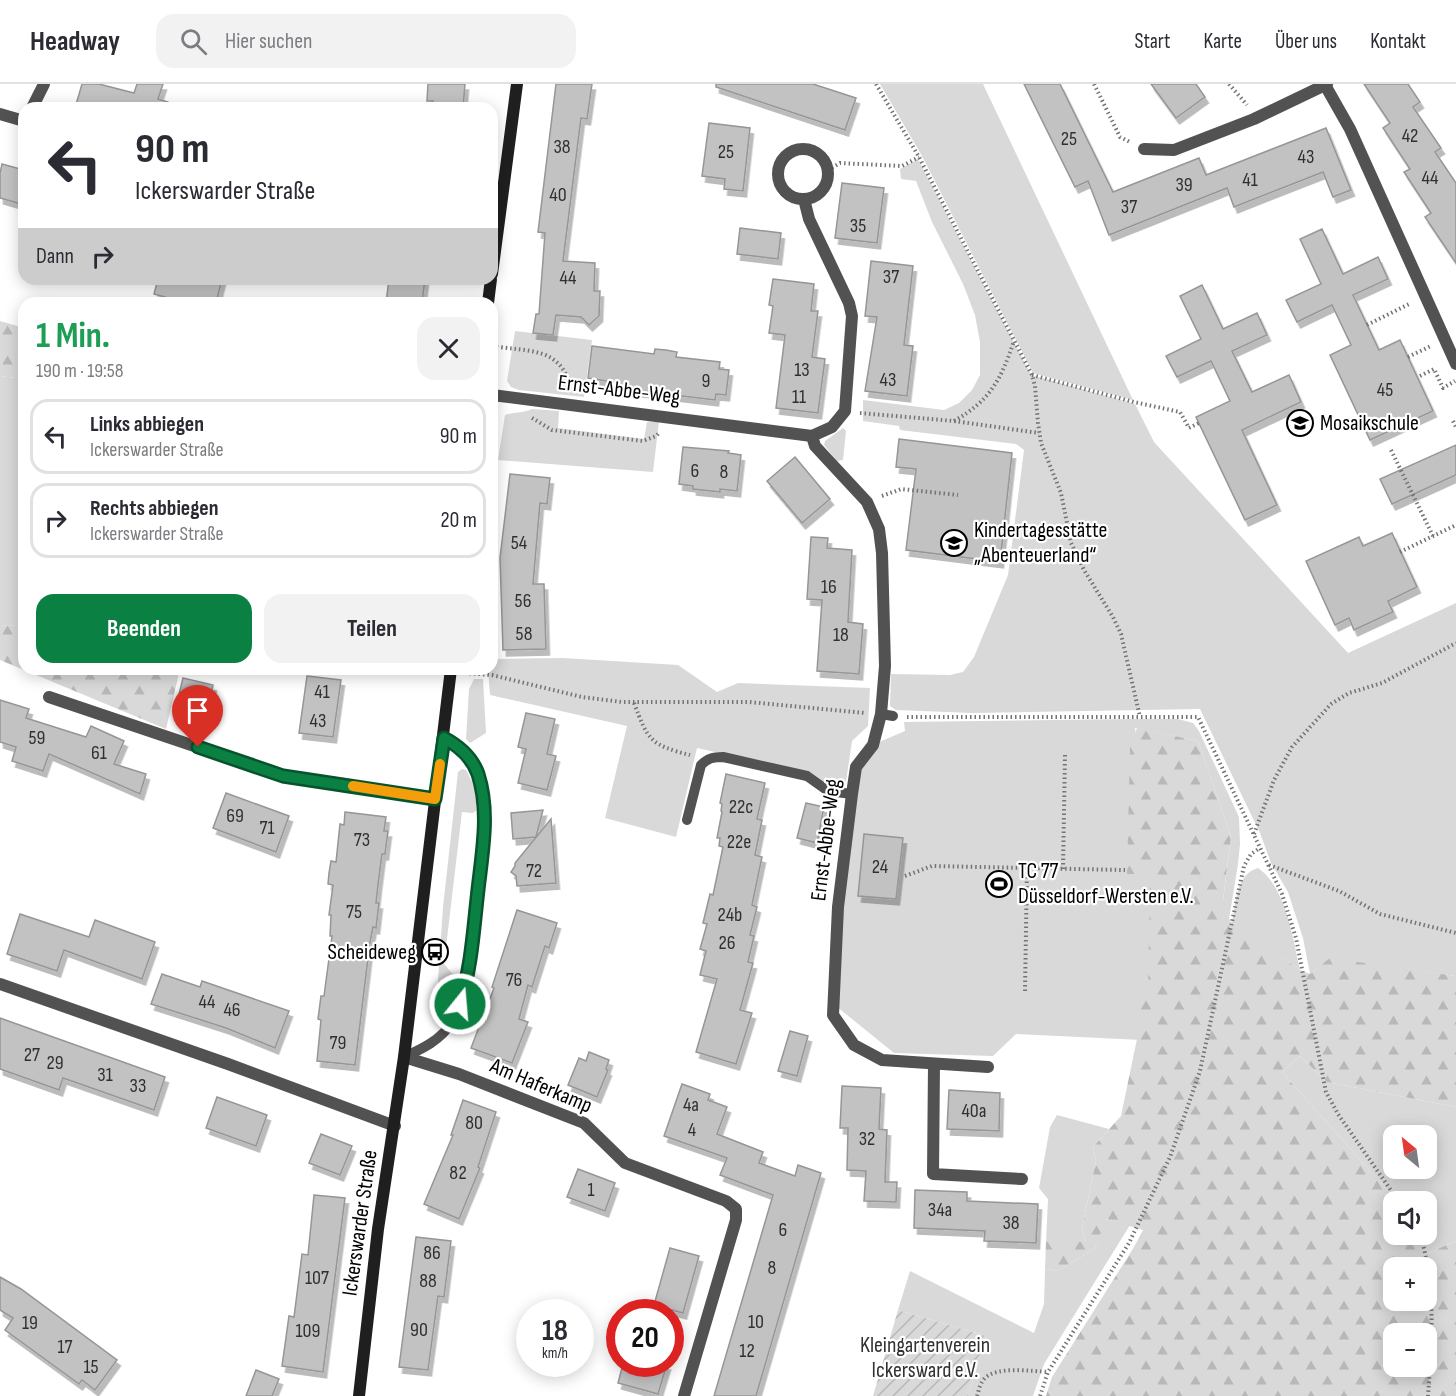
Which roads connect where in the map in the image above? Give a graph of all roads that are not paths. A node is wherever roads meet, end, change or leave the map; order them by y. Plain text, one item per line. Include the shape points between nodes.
1 (44, 84) edge
2 (517, 84) edge
3 (1326, 85) edge
4 (35, 102) edge
5 (0, 114) edge
6 (18, 119) edge
7 (1144, 149) road end
8 (804, 199) junction
9 (498, 221) edge
10 (1456, 364) edge
11 (498, 396) edge
12 (812, 436) junction
13 (450, 675) edge
14 (49, 697) dead end
15 (444, 738) junction
16 (852, 794) junction
17 (435, 799) junction
18 (687, 820) dead end
19 (0, 984) edge
20 (404, 1057) junction
21 (934, 1064) junction
22 (988, 1067) dead end
23 (395, 1126) junction
24 (1022, 1179) dead end
25 (359, 1396) edge
26 (684, 1396) edge

1 - 4 street
2 - 9 main road
3 - 7 street via 1174,150
3 - 10 street via 1350,129
5 - 6 street
8 - 8 street via 820,192 828,170 820,155 799,148 783,158 778,174 787,193
8 - 12 street via 852,316 845,411 832,427
11 - 12 street, Ernst-Abbe-Weg
12 - 16 street, Ernst-Abbe-Weg via 815,446 867,502 879,530 882,553 887,715 873,745 856,767
13 - 15 main road, Ickerswarder Straße
14 - 17 street via 283,776
15 - 17 main road, Ickerswarder Straße
15 - 20 lane via 471,761 484,804 469,976 452,1023 439,1038
16 - 18 lane via 828,790 807,776 714,757 701,765
16 - 21 street, Ernst-Abbe-Weg via 838,907 833,1016 854,1045 882,1060
17 - 20 main road, Ickerswarder Straße
19 - 23 street
20 - 23 main road, Ickerswarder Straße
20 - 26 street, Am Haferkamp via 584,1123 625,1163 726,1201 736,1209
21 - 22 street, Ernst-Abbe-Weg
21 - 24 street via 933,1174
23 - 25 main road, Ickerswarder Straße via 378,1229

